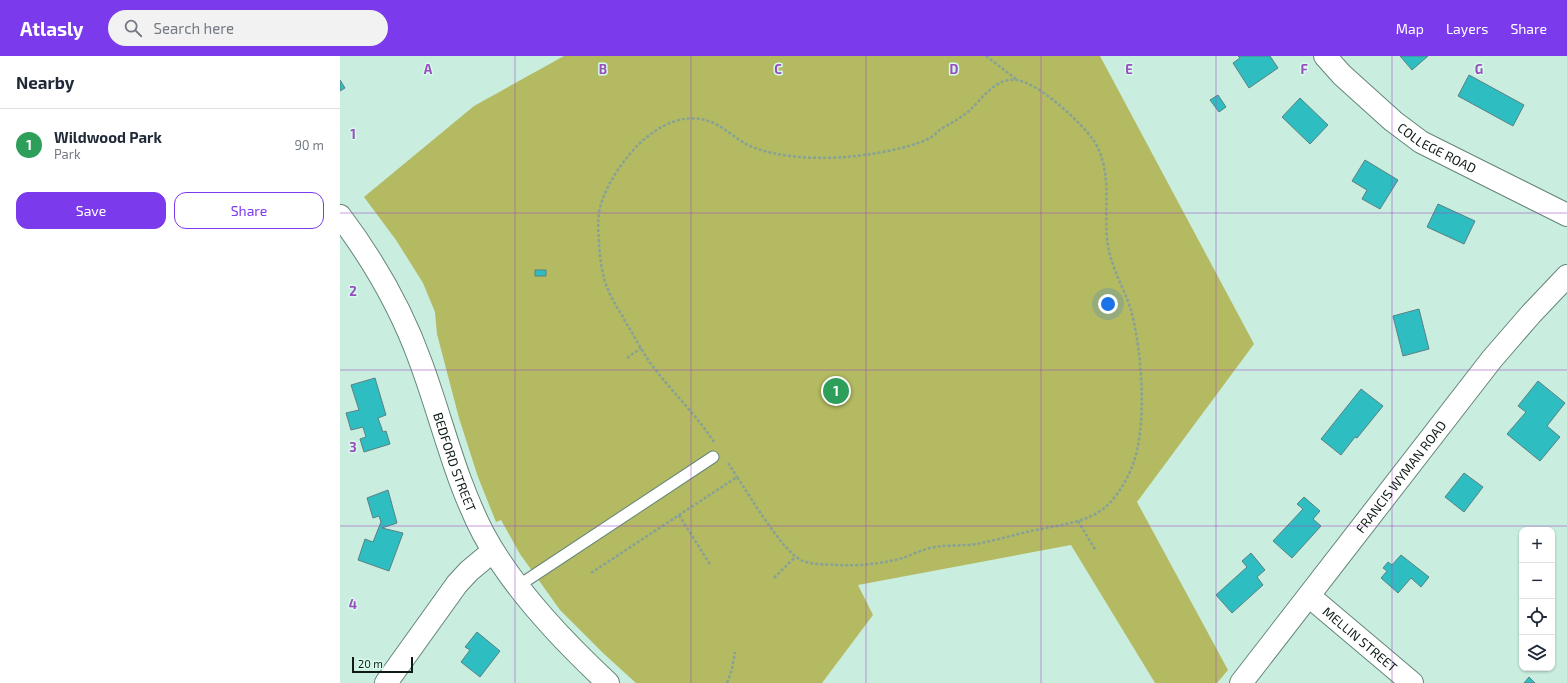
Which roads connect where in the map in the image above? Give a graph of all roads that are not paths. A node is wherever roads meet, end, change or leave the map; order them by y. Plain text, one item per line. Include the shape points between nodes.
1 (1326, 56) edge
2 (1567, 215) edge
3 (340, 216) edge
4 (1567, 276) edge
5 (717, 455) road end
6 (493, 551) junction
7 (518, 586) junction
8 (1309, 596) junction
9 (386, 683) edge
10 (608, 683) edge
11 (1240, 683) edge
12 (1412, 683) edge

1 - 2 main road, COLLEGE ROAD via 1342,75 1393,121 1421,142
3 - 6 main road, BEDFORD STREET via 371,260 398,306 422,364 464,491
4 - 8 main road, FRANCIS WYMAN ROAD via 1492,359
5 - 7 lane
6 - 7 main road, BEDFORD STREET
6 - 9 main road via 456,584
7 - 10 main road, BEDFORD STREET via 577,653
8 - 11 main road, FRANCIS WYMAN ROAD
8 - 12 main road, MELLIN STREET

